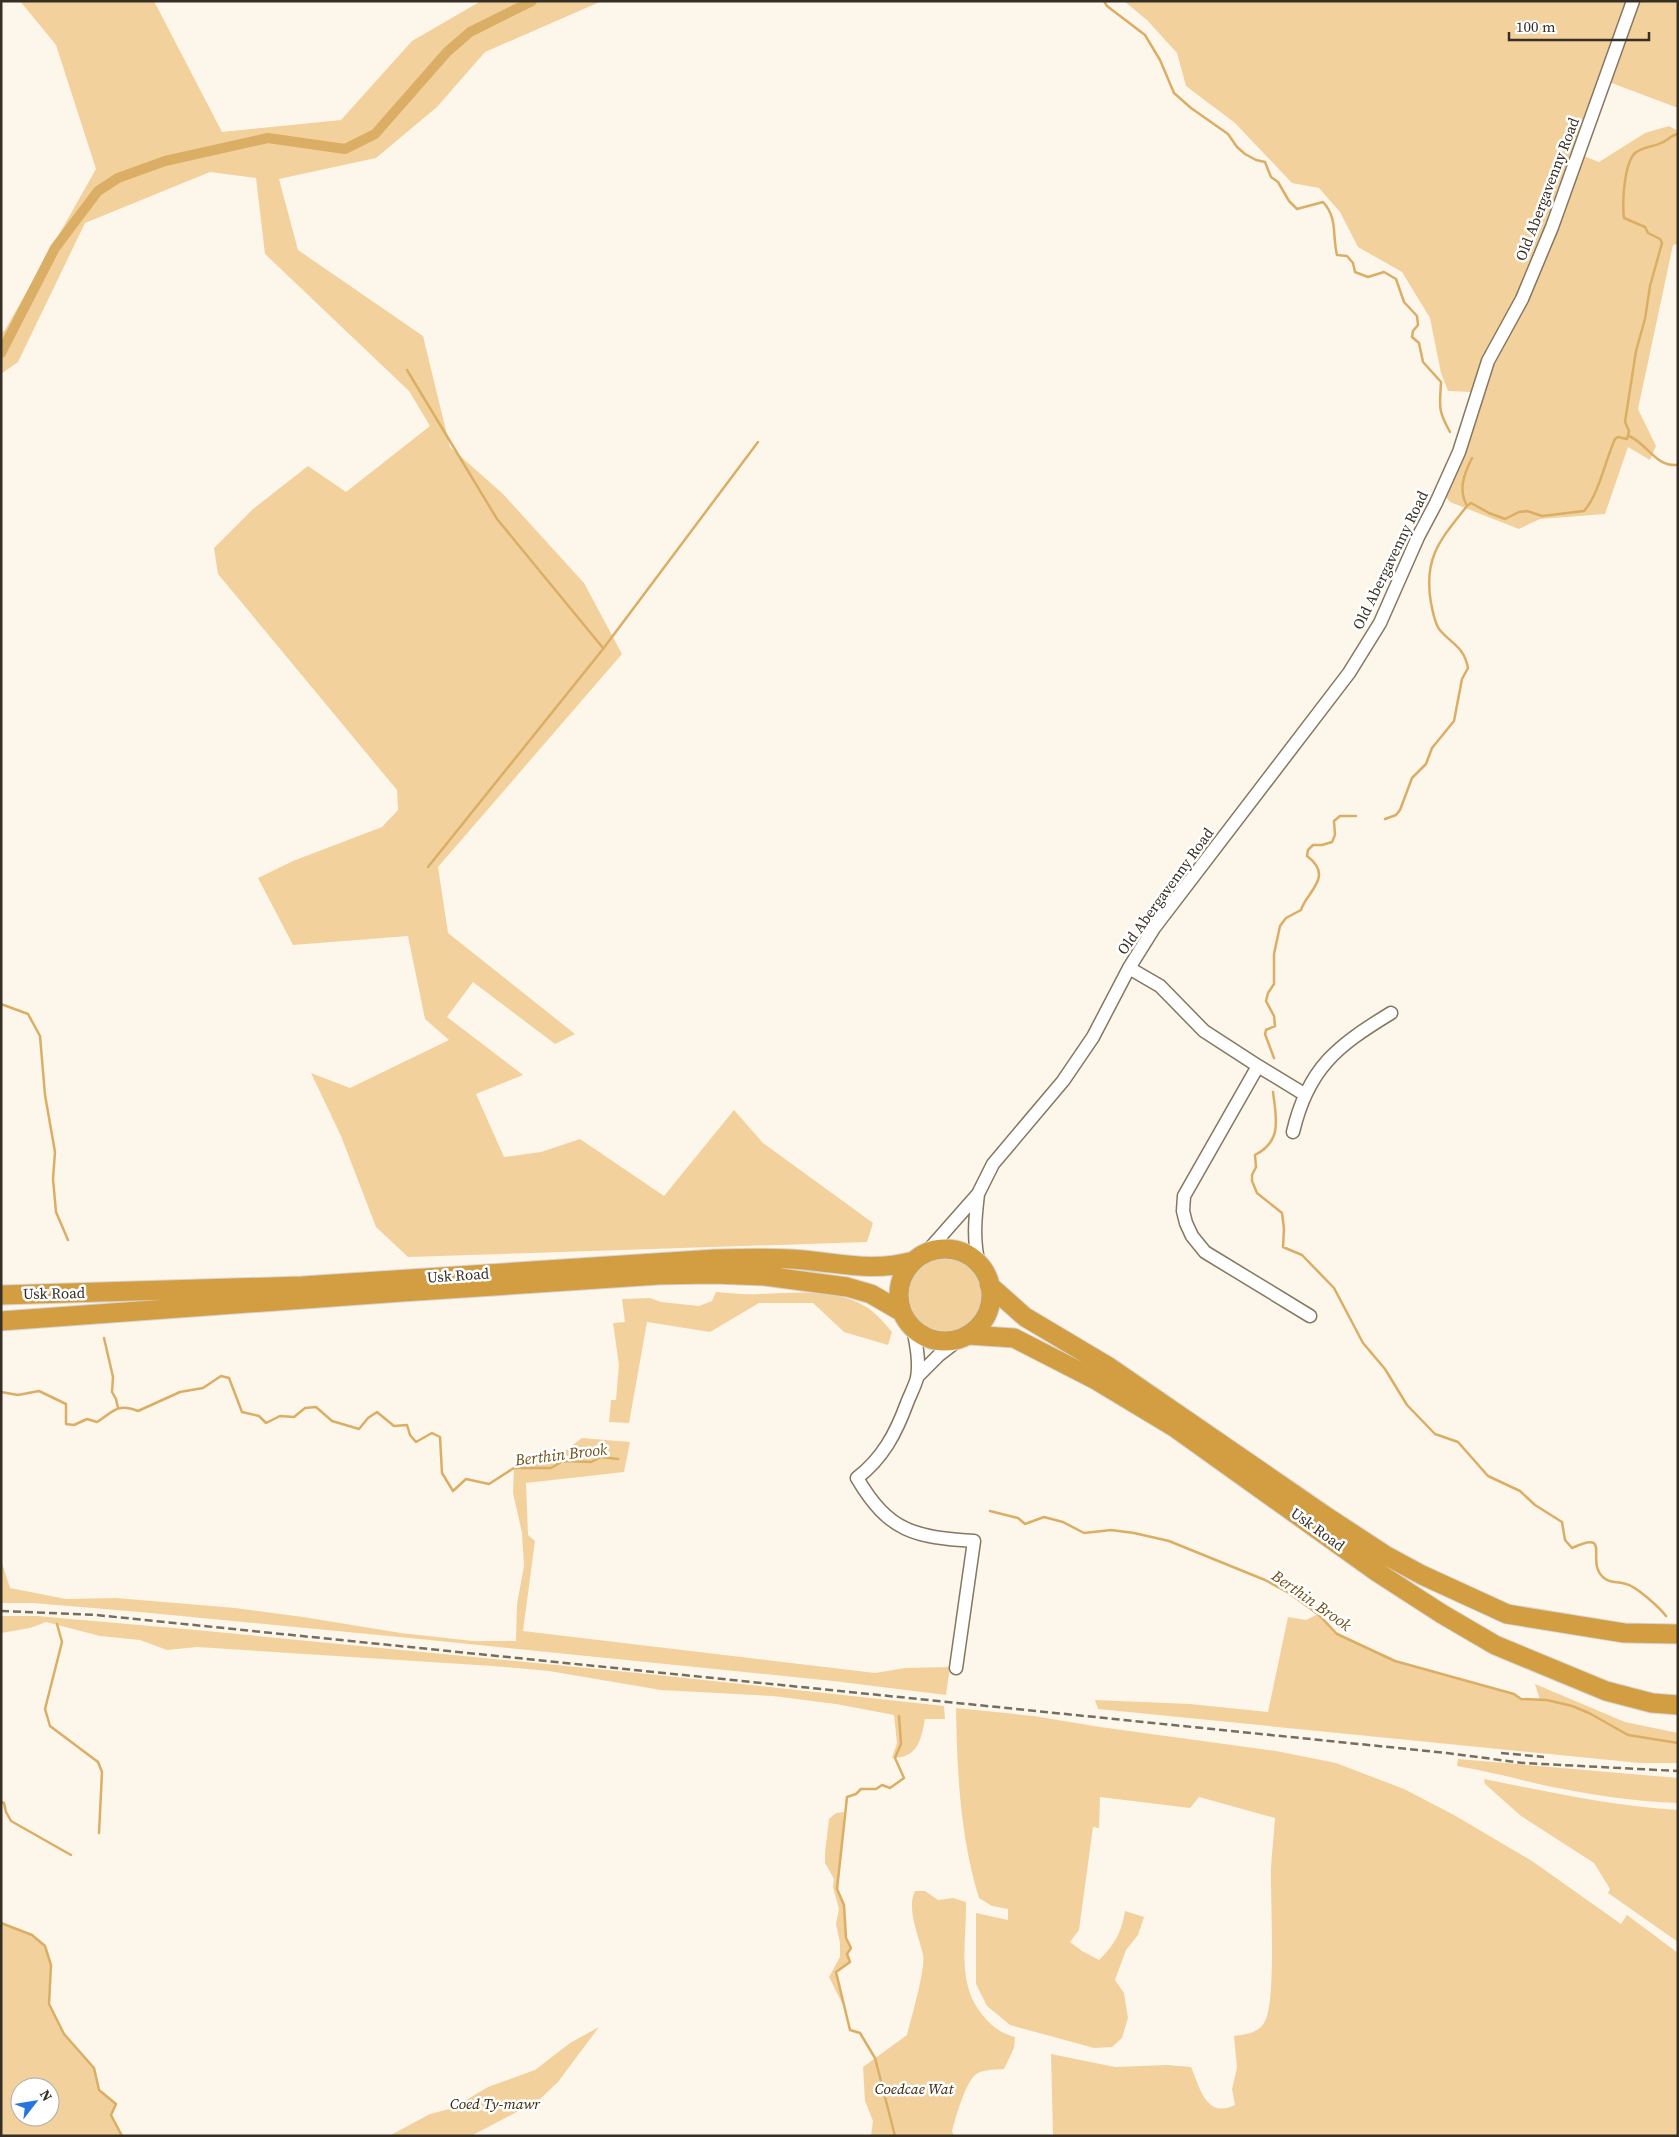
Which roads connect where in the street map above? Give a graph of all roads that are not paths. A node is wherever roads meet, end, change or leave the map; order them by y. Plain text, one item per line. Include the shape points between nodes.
1 (1633, 1) edge
2 (1129, 968) junction
3 (1391, 1013) dead end
4 (1258, 1066) junction
5 (1304, 1094) junction
6 (1293, 1132) dead end
7 (978, 1194) junction
8 (920, 1258) junction
9 (979, 1265) junction
10 (989, 1284) junction
11 (1, 1295) edge
12 (1310, 1316) dead end
13 (908, 1320) junction
14 (1, 1321) edge
15 (964, 1336) junction
16 (917, 1377) junction
17 (1678, 1634) edge
18 (956, 1668) dead end
19 (1678, 1705) edge

1 - 2 street, Old Abergavenny Road via 1552,227 1511,322 1488,361 1458,452 1380,623 1349,673 1154,928
2 - 4 street via 1160,986 1204,1031
2 - 7 street, Old Abergavenny Road via 1093,1037 1063,1081 993,1164
3 - 5 street via 1357,1034 1330,1057
4 - 5 street
4 - 12 street via 1187,1188 1183,1211 1192,1236 1206,1252
5 - 6 street
7 - 8 street
7 - 9 street via 974,1245
8 - 9 highway via 939,1250 954,1250
8 - 11 highway, Usk Road via 896,1266 873,1268 774,1258 715,1259 302,1286
8 - 13 highway via 904,1274 900,1289
9 - 10 highway
10 - 15 highway via 988,1309 980,1324
10 - 17 highway, Usk Road via 1025,1317 1109,1367 1327,1517 1422,1575 1507,1614 1624,1634
13 - 14 highway, Usk Road via 884,1300 847,1287 765,1276 712,1274
13 - 15 highway via 919,1333 935,1340
13 - 16 street via 916,1349
15 - 16 street
15 - 19 highway, Usk Road via 1014,1338 1096,1380 1174,1427 1377,1572 1495,1645 1606,1692 1652,1703
16 - 18 street via 890,1443 856,1478 877,1508 906,1530 938,1538 974,1541

